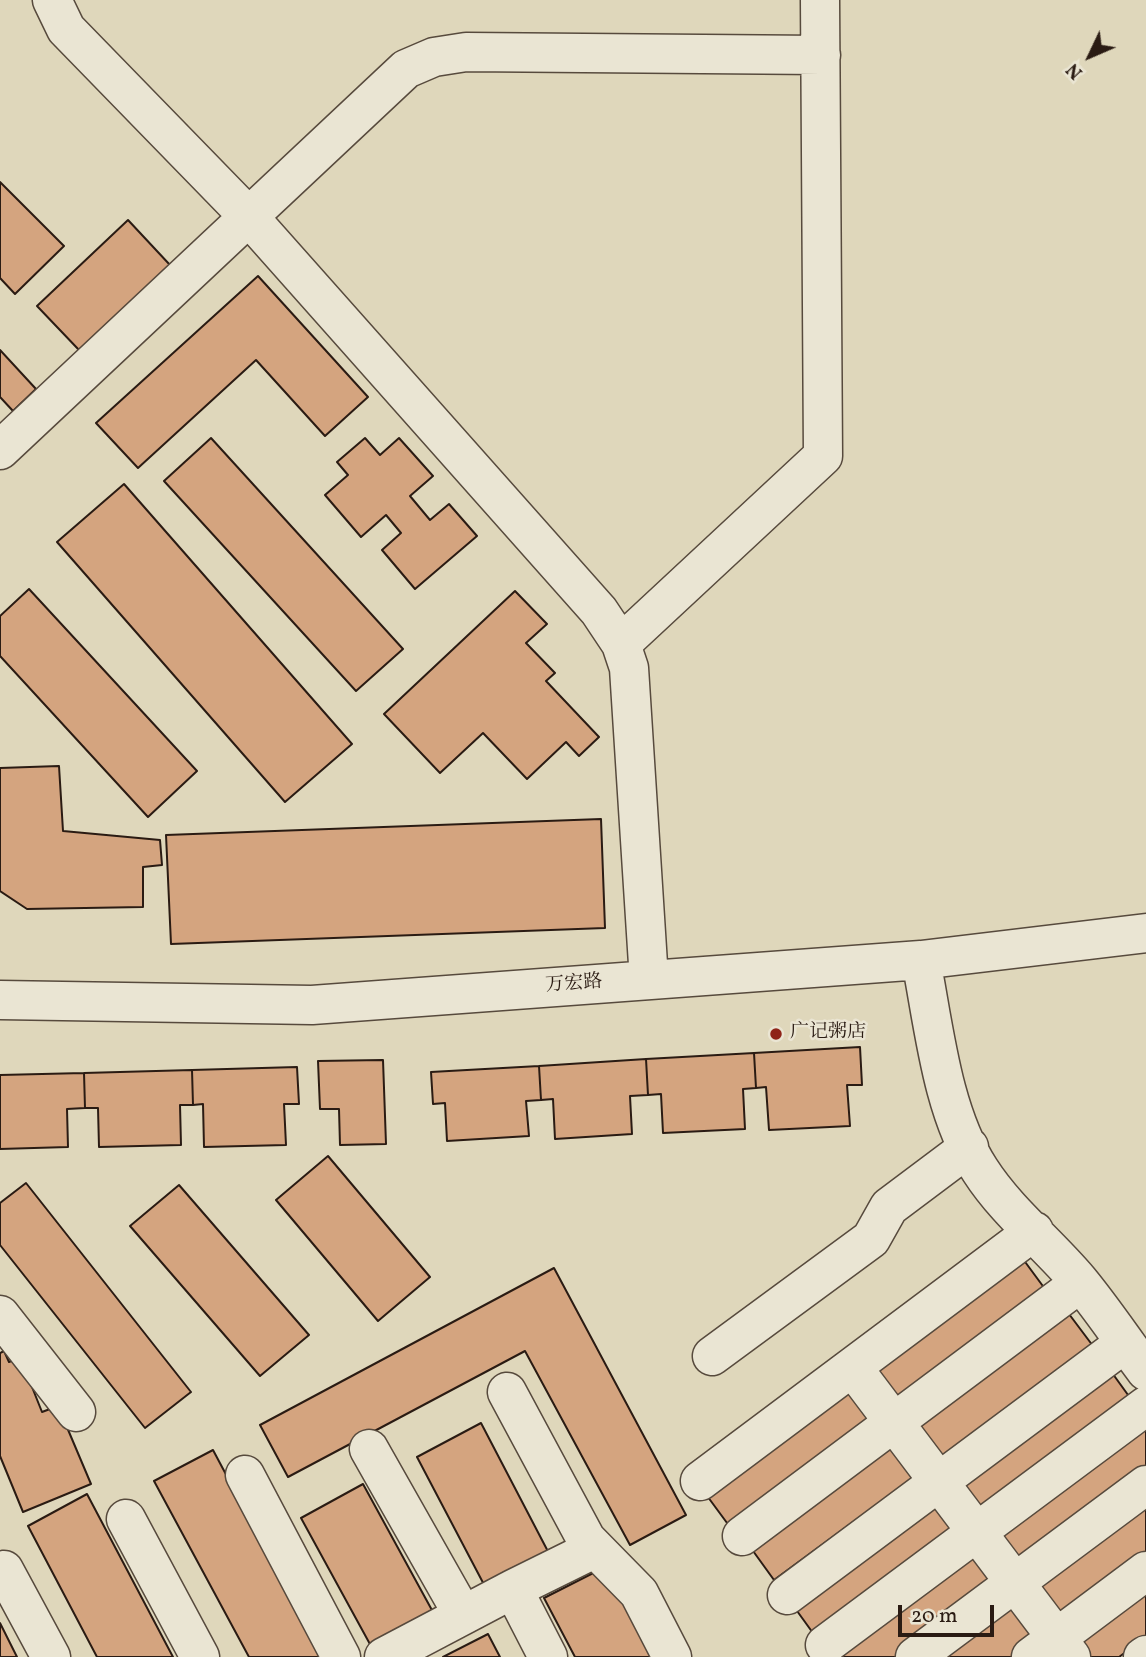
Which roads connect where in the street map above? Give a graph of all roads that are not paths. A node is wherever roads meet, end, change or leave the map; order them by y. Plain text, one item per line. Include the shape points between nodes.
1 (52, 0) edge
2 (820, 0) edge
3 (821, 55) junction
4 (249, 217) junction
5 (0, 450) edge
6 (621, 644) junction
7 (1146, 933) edge
8 (921, 960) junction
9 (649, 980) junction
10 (0, 1000) edge
11 (969, 1147) junction
12 (1034, 1231) junction
13 (1080, 1283) junction
14 (0, 1315) edge
15 (712, 1356) dead end
16 (1135, 1357) edge
17 (853, 1368) junction
18 (507, 1392) dead end
19 (1146, 1406) edge
20 (76, 1412) dead end
21 (894, 1422) junction
22 (369, 1448) dead end
23 (245, 1475) dead end
24 (700, 1481) dead end
25 (939, 1482) junction
26 (1146, 1485) edge
27 (126, 1520) dead end
28 (977, 1532) junction
29 (742, 1536) dead end
30 (594, 1549) junction
31 (4, 1570) dead end
32 (1146, 1571) edge
33 (1015, 1583) junction
34 (513, 1589) junction
35 (787, 1595) dead end
36 (463, 1615) junction
37 (825, 1645) dead end
38 (1053, 1651) edge
39 (51, 1657) edge
40 (200, 1657) edge
41 (341, 1657) edge
42 (384, 1657) edge
43 (548, 1657) edge
44 (672, 1657) edge
45 (915, 1657) edge

1 - 4 street via 66,29
2 - 3 street
3 - 4 street via 466,52 434,57 406,69
3 - 6 street via 823,456
4 - 5 street
4 - 6 street via 600,611
6 - 9 street via 629,668
7 - 8 street, 万宏路
8 - 9 street, 万宏路
8 - 11 street via 951,1109
9 - 10 street, 万宏路 via 312,1004
11 - 12 street via 978,1168 1009,1209
11 - 15 street via 889,1207 872,1239
12 - 13 street
12 - 17 street
13 - 16 street
13 - 21 street
14 - 20 street
16 - 25 street
17 - 21 street
17 - 24 street
18 - 30 street
19 - 28 street
21 - 25 street
21 - 29 street
22 - 36 street
23 - 41 street
25 - 28 street
25 - 35 street
26 - 33 street
27 - 40 street
28 - 33 street
28 - 37 street
30 - 34 street
30 - 44 street via 639,1593
31 - 39 street
32 - 38 street
33 - 38 street
33 - 45 street
34 - 36 street
34 - 43 street
36 - 42 street

